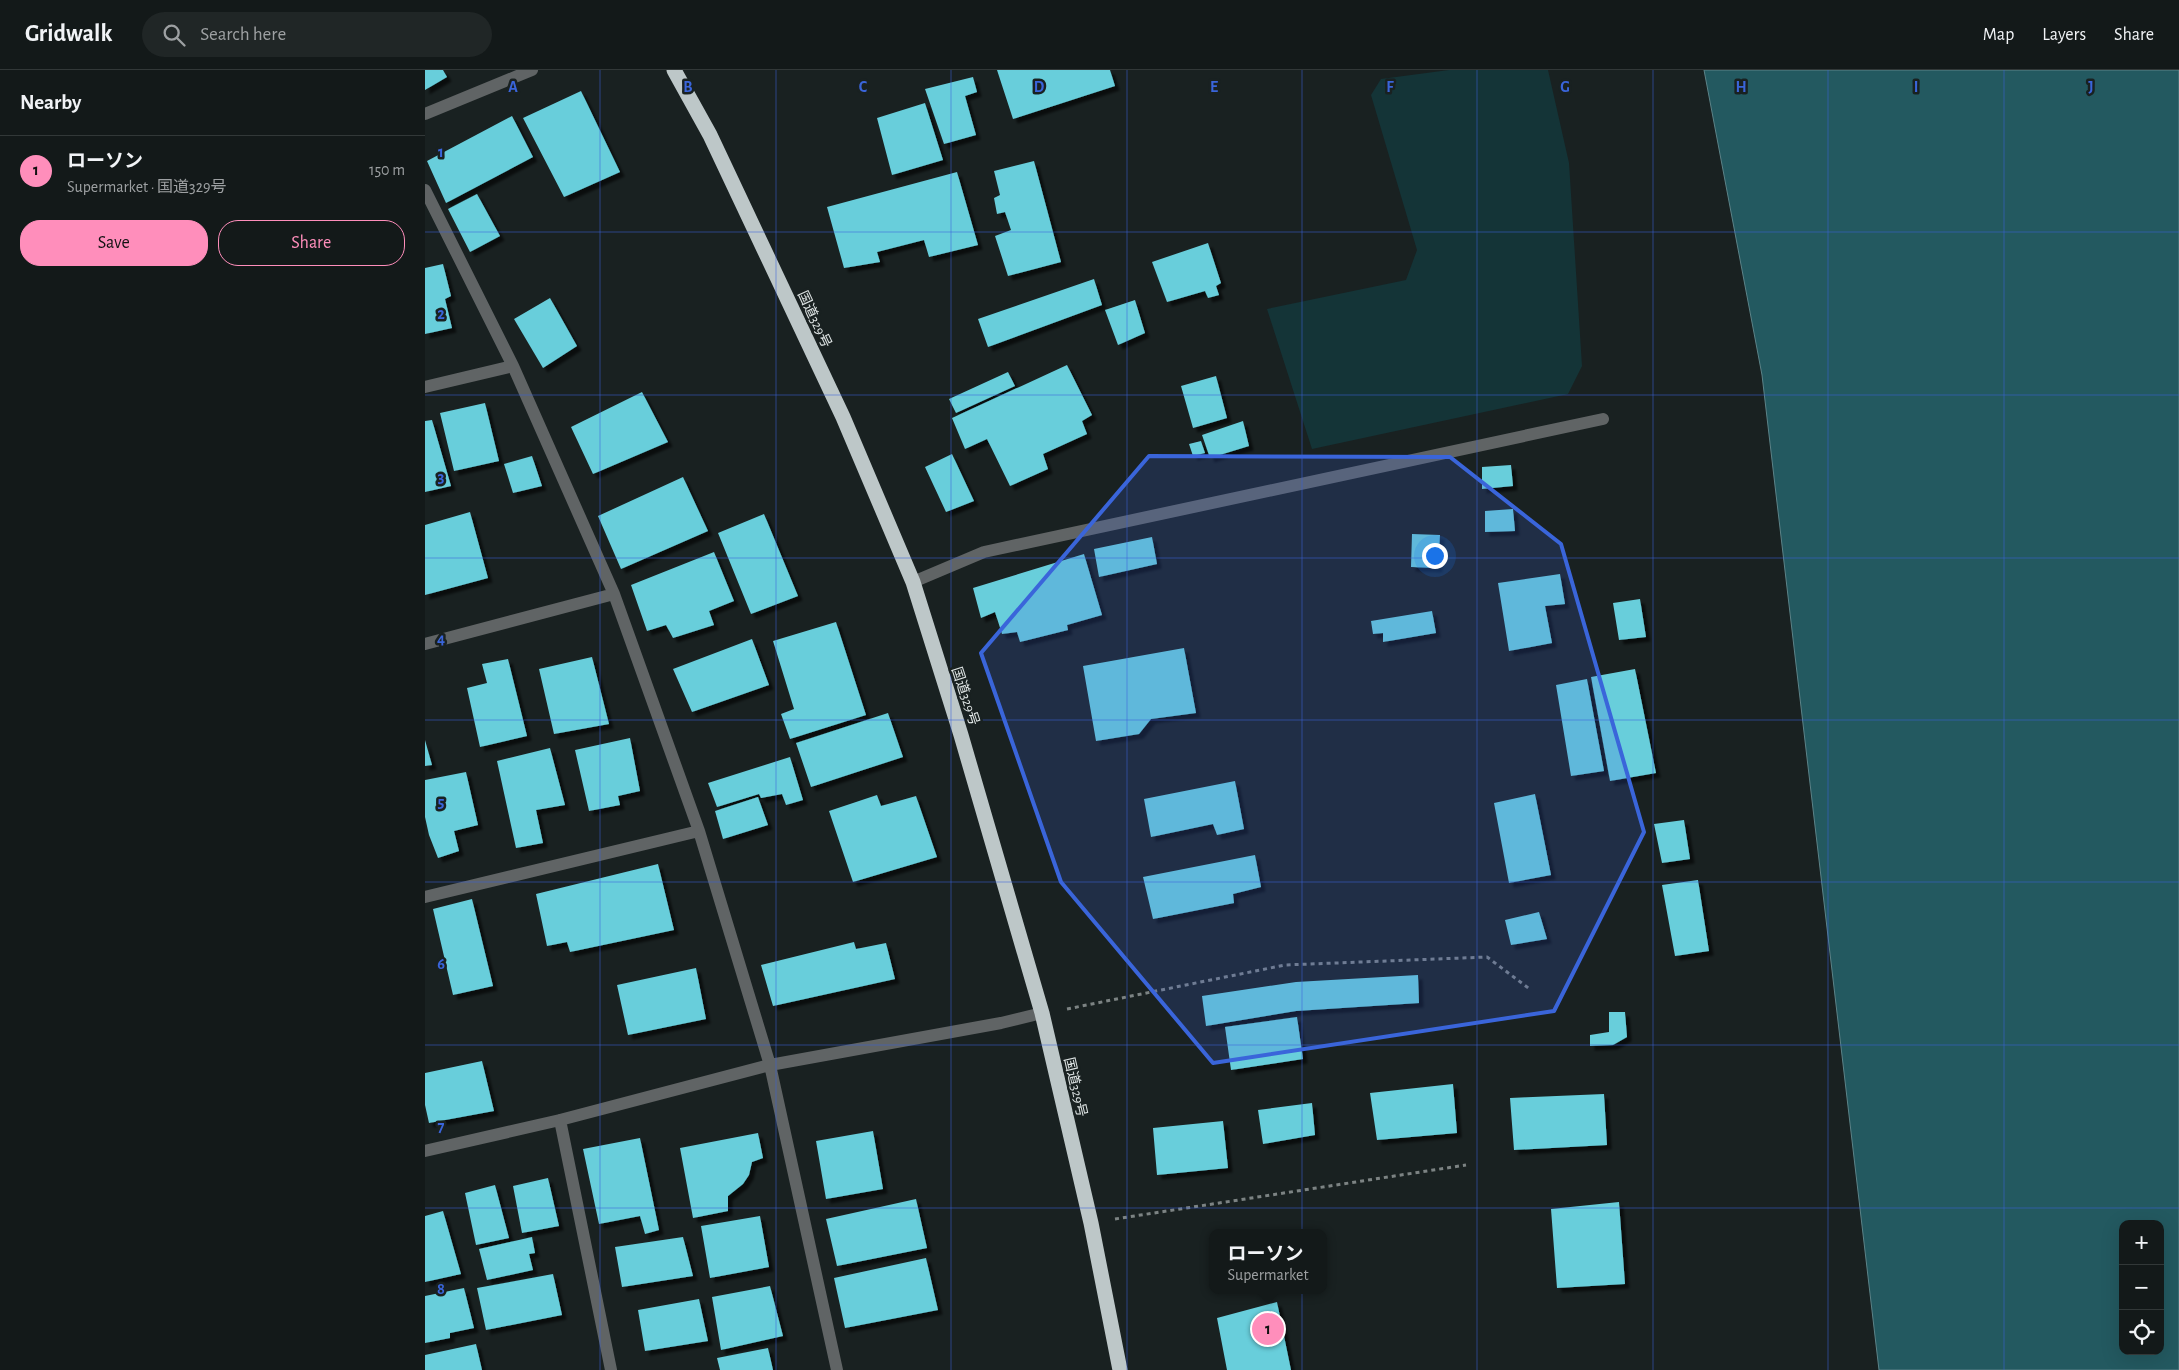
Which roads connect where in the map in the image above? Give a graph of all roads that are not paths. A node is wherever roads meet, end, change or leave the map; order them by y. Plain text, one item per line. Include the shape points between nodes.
1 (532, 70) edge
2 (674, 70) edge
3 (425, 114) edge
4 (425, 190) edge
5 (513, 366) junction
6 (425, 387) edge
7 (1603, 419) dead end
8 (913, 582) junction
9 (614, 594) junction
10 (425, 644) edge
11 (699, 831) junction
12 (425, 897) edge
13 (1042, 1013) junction
14 (770, 1066) junction
15 (560, 1120) junction
16 (425, 1151) edge
17 (611, 1370) edge
18 (837, 1370) edge
19 (1120, 1370) edge

1 - 3 street
2 - 8 highway, 国道329号 via 710,135 839,408
4 - 5 street
5 - 6 street
5 - 9 street
7 - 8 street via 984,552
8 - 13 highway, 国道329号
9 - 10 street
9 - 11 street
11 - 12 street
11 - 14 street
13 - 14 street
13 - 19 highway, 国道329号 via 1091,1223
14 - 15 street
14 - 18 street
15 - 16 street
15 - 17 street

